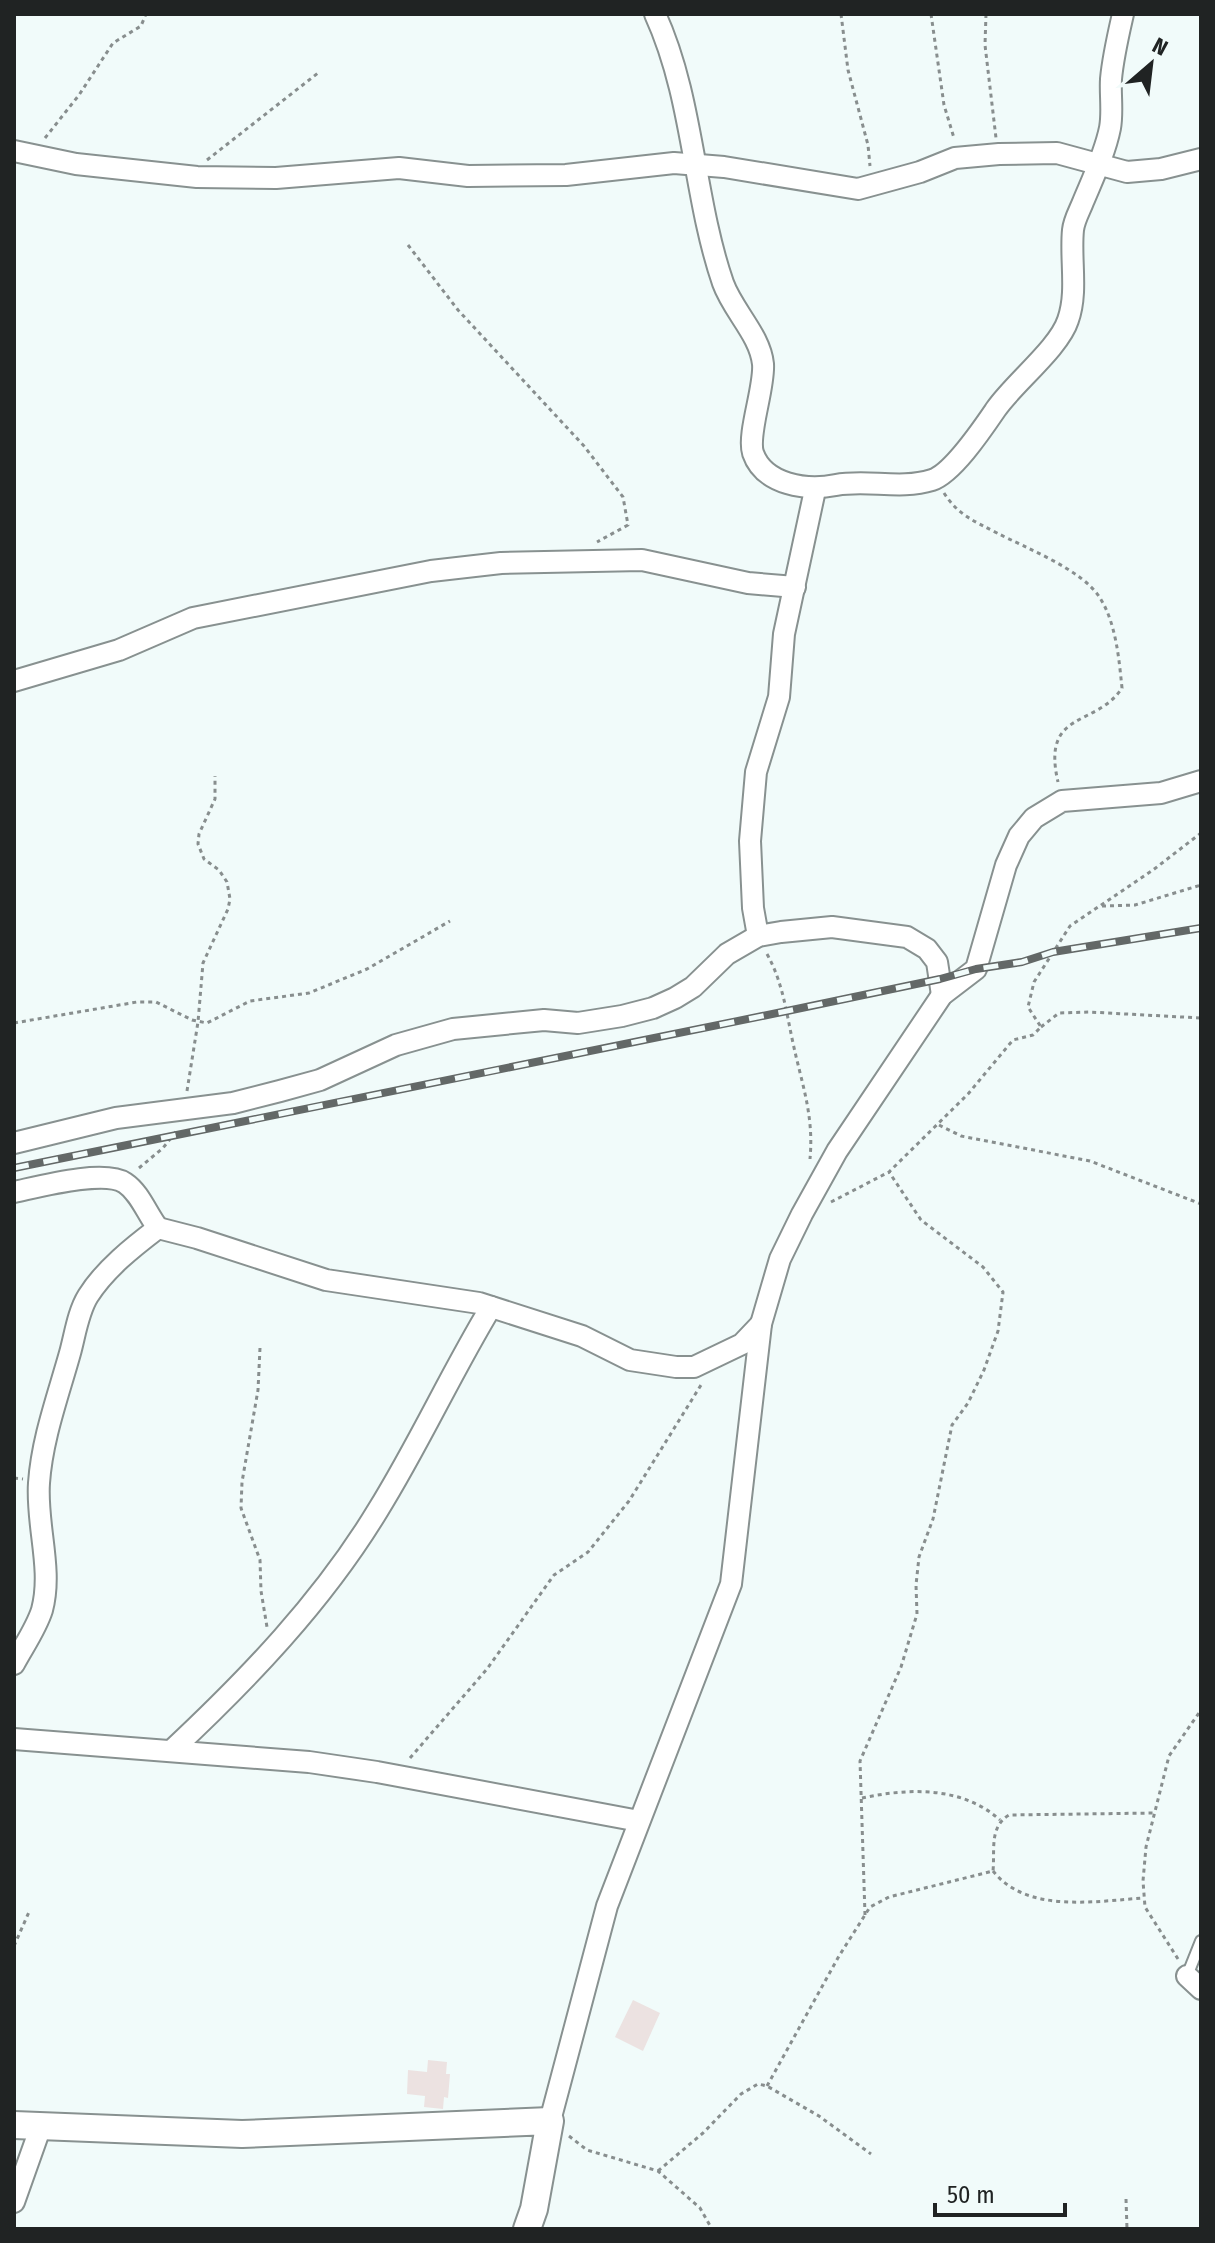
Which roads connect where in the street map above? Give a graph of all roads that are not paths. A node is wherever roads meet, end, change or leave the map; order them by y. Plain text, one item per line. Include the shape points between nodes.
1 (655, 14) edge
2 (1123, 14) edge
3 (24, 153) edge
4 (1201, 159) edge
5 (1099, 163) junction
6 (695, 166) junction
7 (815, 490) junction
8 (795, 587) junction
9 (14, 681) edge
10 (1201, 781) edge
11 (758, 936) junction
12 (942, 995) junction
13 (14, 1143) edge
14 (14, 1192) edge
15 (158, 1228) junction
16 (491, 1307) junction
17 (761, 1324) junction
18 (14, 1664) edge
19 (14, 1739) edge
20 (171, 1751) junction
21 (639, 1821) junction
22 (1201, 1941) edge
23 (1194, 1982) edge
24 (550, 2121) junction
25 (14, 2125) edge
26 (41, 2126) junction
27 (14, 2202) edge
28 (527, 2229) edge

1 - 6 street via 685,107
2 - 5 street via 1113,56 1110,126
3 - 6 street via 197,177 276,178 399,168 468,176 566,175 674,163
4 - 5 street via 1143,172
5 - 6 street via 1057,153 955,158 858,189
5 - 7 street via 1073,227 1068,320 971,445 934,479 891,486 847,483
6 - 7 street via 724,286 759,346 763,366 752,451 763,470
7 - 8 street
8 - 9 street via 748,583 642,560 487,564 193,618 119,650
8 - 11 street via 784,634 779,697 756,772 750,841
10 - 12 street via 1161,793 1062,801 1034,818 1006,865 976,969
11 - 12 street via 832,927 907,937 937,962
11 - 13 street via 727,954 693,987 653,1008 578,1023 544,1020 453,1029 396,1045 320,1080 233,1103 116,1118
12 - 17 street via 837,1151 802,1214 780,1259
14 - 15 street via 82,1180 123,1181
15 - 16 street via 326,1280
15 - 18 street via 100,1280 80,1318 49,1424 39,1481 46,1578 41,1613
16 - 17 street via 582,1336 630,1360 676,1367 694,1367 726,1354
16 - 20 street via 377,1513 330,1581 272,1650
17 - 21 street via 731,1584
19 - 20 street
20 - 21 street via 377,1772
21 - 24 street via 607,1906
22 - 23 lane
24 - 26 street via 242,2134
24 - 28 street
25 - 26 street
26 - 27 street

